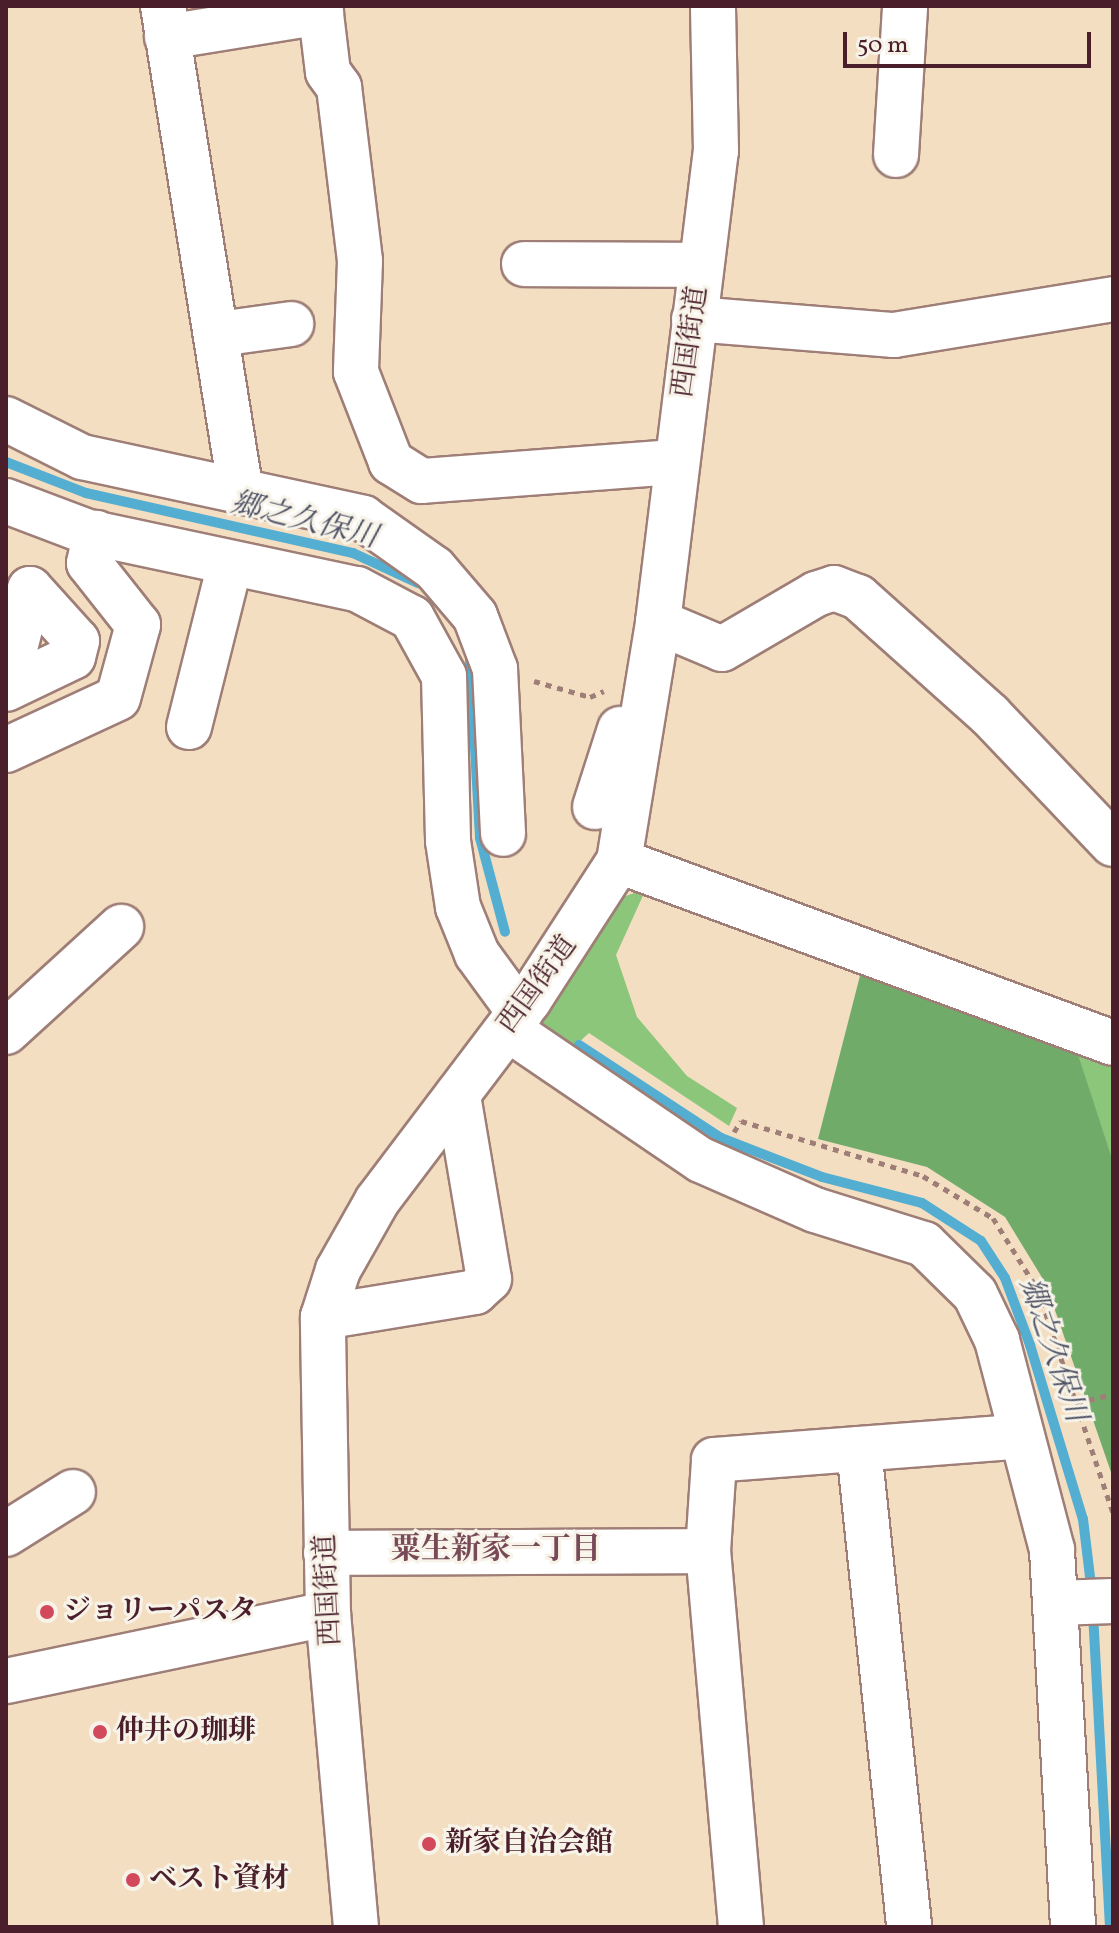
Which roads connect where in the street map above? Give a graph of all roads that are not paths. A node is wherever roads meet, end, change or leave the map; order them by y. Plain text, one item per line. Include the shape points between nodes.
1 (713, 6) edge
2 (905, 6) edge
3 (321, 9) edge
4 (165, 22) edge
5 (896, 155) dead end
6 (524, 264) dead end
7 (701, 265) junction
8 (1113, 299) edge
9 (694, 319) junction
10 (291, 324) dead end
11 (219, 334) junction
12 (6, 419) edge
13 (675, 462) junction
14 (241, 492) junction
15 (6, 501) edge
16 (96, 533) junction
17 (230, 564) junction
18 (650, 648) junction
19 (189, 727) dead end
20 (18, 746) edge
21 (595, 807) dead end
22 (503, 834) dead end
23 (1113, 844) edge
24 (619, 861) junction
25 (121, 927) dead end
26 (514, 1021) junction
27 (6, 1032) edge
28 (1113, 1043) edge
29 (458, 1095) junction
30 (323, 1317) junction
31 (1016, 1437) junction
32 (859, 1449) junction
33 (73, 1492) dead end
34 (6, 1534) edge
35 (708, 1551) junction
36 (326, 1553) junction
37 (1113, 1601) edge
38 (1062, 1603) junction
39 (328, 1614) junction
40 (6, 1681) edge
41 (356, 1927) edge
42 (741, 1927) edge
43 (909, 1927) edge
44 (1073, 1927) edge

1 - 7 street, 西国街道 via 716,151
2 - 5 street
3 - 4 street
3 - 13 street via 328,72 339,87 360,261 356,372 391,462 422,481
4 - 11 street
6 - 7 street
7 - 9 street, 西国街道
8 - 9 street via 894,335
9 - 13 street, 西国街道
10 - 11 street
11 - 14 street
12 - 14 street via 82,457
13 - 18 street, 西国街道
14 - 22 street via 363,518 399,539 420,542 477,576 495,598 505,662
15 - 16 street
16 - 17 street
16 - 20 street via 89,563 138,625 118,698
17 - 19 street
17 - 26 street via 382,596 433,645 445,682 453,886 477,954
18 - 21 street
18 - 23 street via 722,649 816,594 834,588 858,597 990,715
18 - 24 street, 西国街道
24 - 26 street, 西国街道
24 - 28 street
25 - 27 street
26 - 29 street, 西国街道
26 - 31 street via 718,1161 941,1254 989,1320
29 - 30 street, 西国街道 via 377,1201 338,1270
29 - 30 street via 489,1279 475,1292
30 - 36 street, 西国街道
31 - 32 street
31 - 38 street via 1047,1526
32 - 35 street via 714,1460
32 - 43 street
33 - 34 street
35 - 36 street via 562,1558
35 - 42 street
36 - 39 street, 西国街道
37 - 38 street
38 - 44 street
39 - 40 street
39 - 41 street, 西国街道

